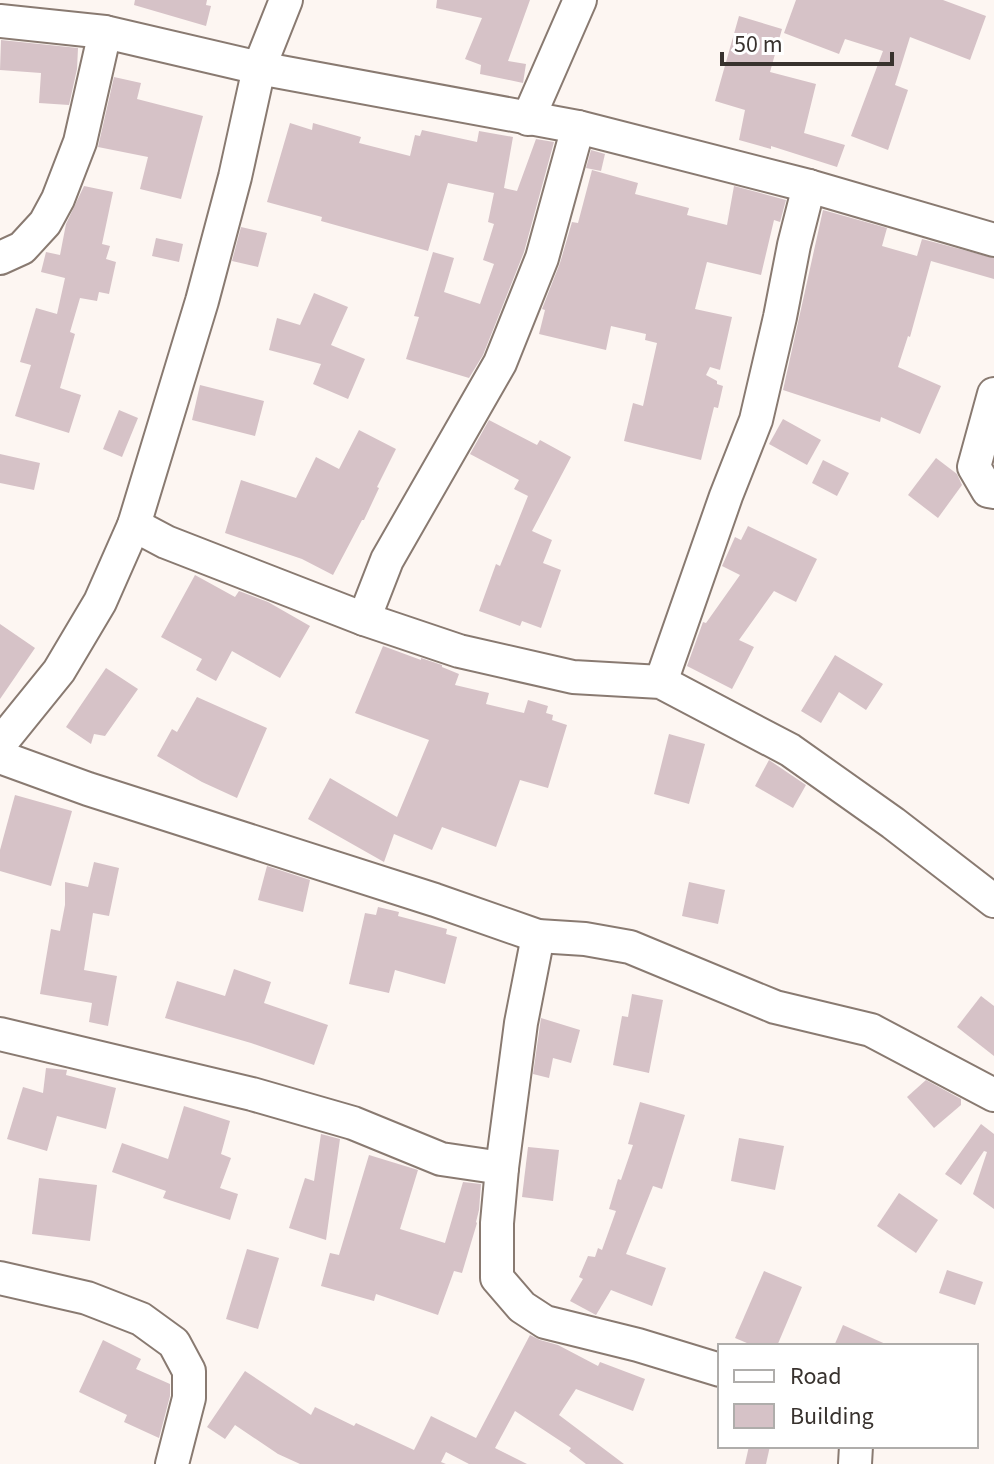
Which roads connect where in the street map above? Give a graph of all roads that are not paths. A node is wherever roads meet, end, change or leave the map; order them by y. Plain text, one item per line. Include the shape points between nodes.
1 (286, 0) edge
2 (580, 0) edge
3 (0, 21) edge
4 (105, 32) junction
5 (259, 68) junction
6 (528, 119) junction
7 (578, 127) junction
8 (809, 186) junction
9 (994, 240) edge
10 (0, 258) edge
11 (994, 394) edge
12 (994, 492) edge
13 (134, 525) junction
14 (364, 619) junction
15 (661, 682) junction
16 (0, 744) edge
17 (0, 757) edge
18 (994, 901) edge
19 (538, 936) junction
20 (0, 1034) edge
21 (994, 1095) edge
22 (502, 1168) junction
23 (0, 1278) edge
24 (718, 1369) edge
25 (179, 1462) edge

1 - 5 street
2 - 6 street
3 - 4 street
4 - 5 street
4 - 10 street via 80,142 58,199 22,248
5 - 6 street
5 - 13 street via 202,301
6 - 7 street
7 - 8 street
7 - 14 street via 542,258 500,363 387,560
8 - 9 street
8 - 15 street via 756,420
11 - 12 street via 974,467 988,491
13 - 14 street
13 - 16 street via 100,602 59,671
14 - 15 street via 459,651 573,677
15 - 18 street via 790,750
17 - 19 street
19 - 21 street via 630,947 775,1007 871,1030
19 - 22 street
20 - 22 street via 252,1094 353,1123 441,1159
22 - 24 street via 497,1278 522,1307 545,1322
23 - 25 street via 87,1298 141,1319 174,1343 189,1371

